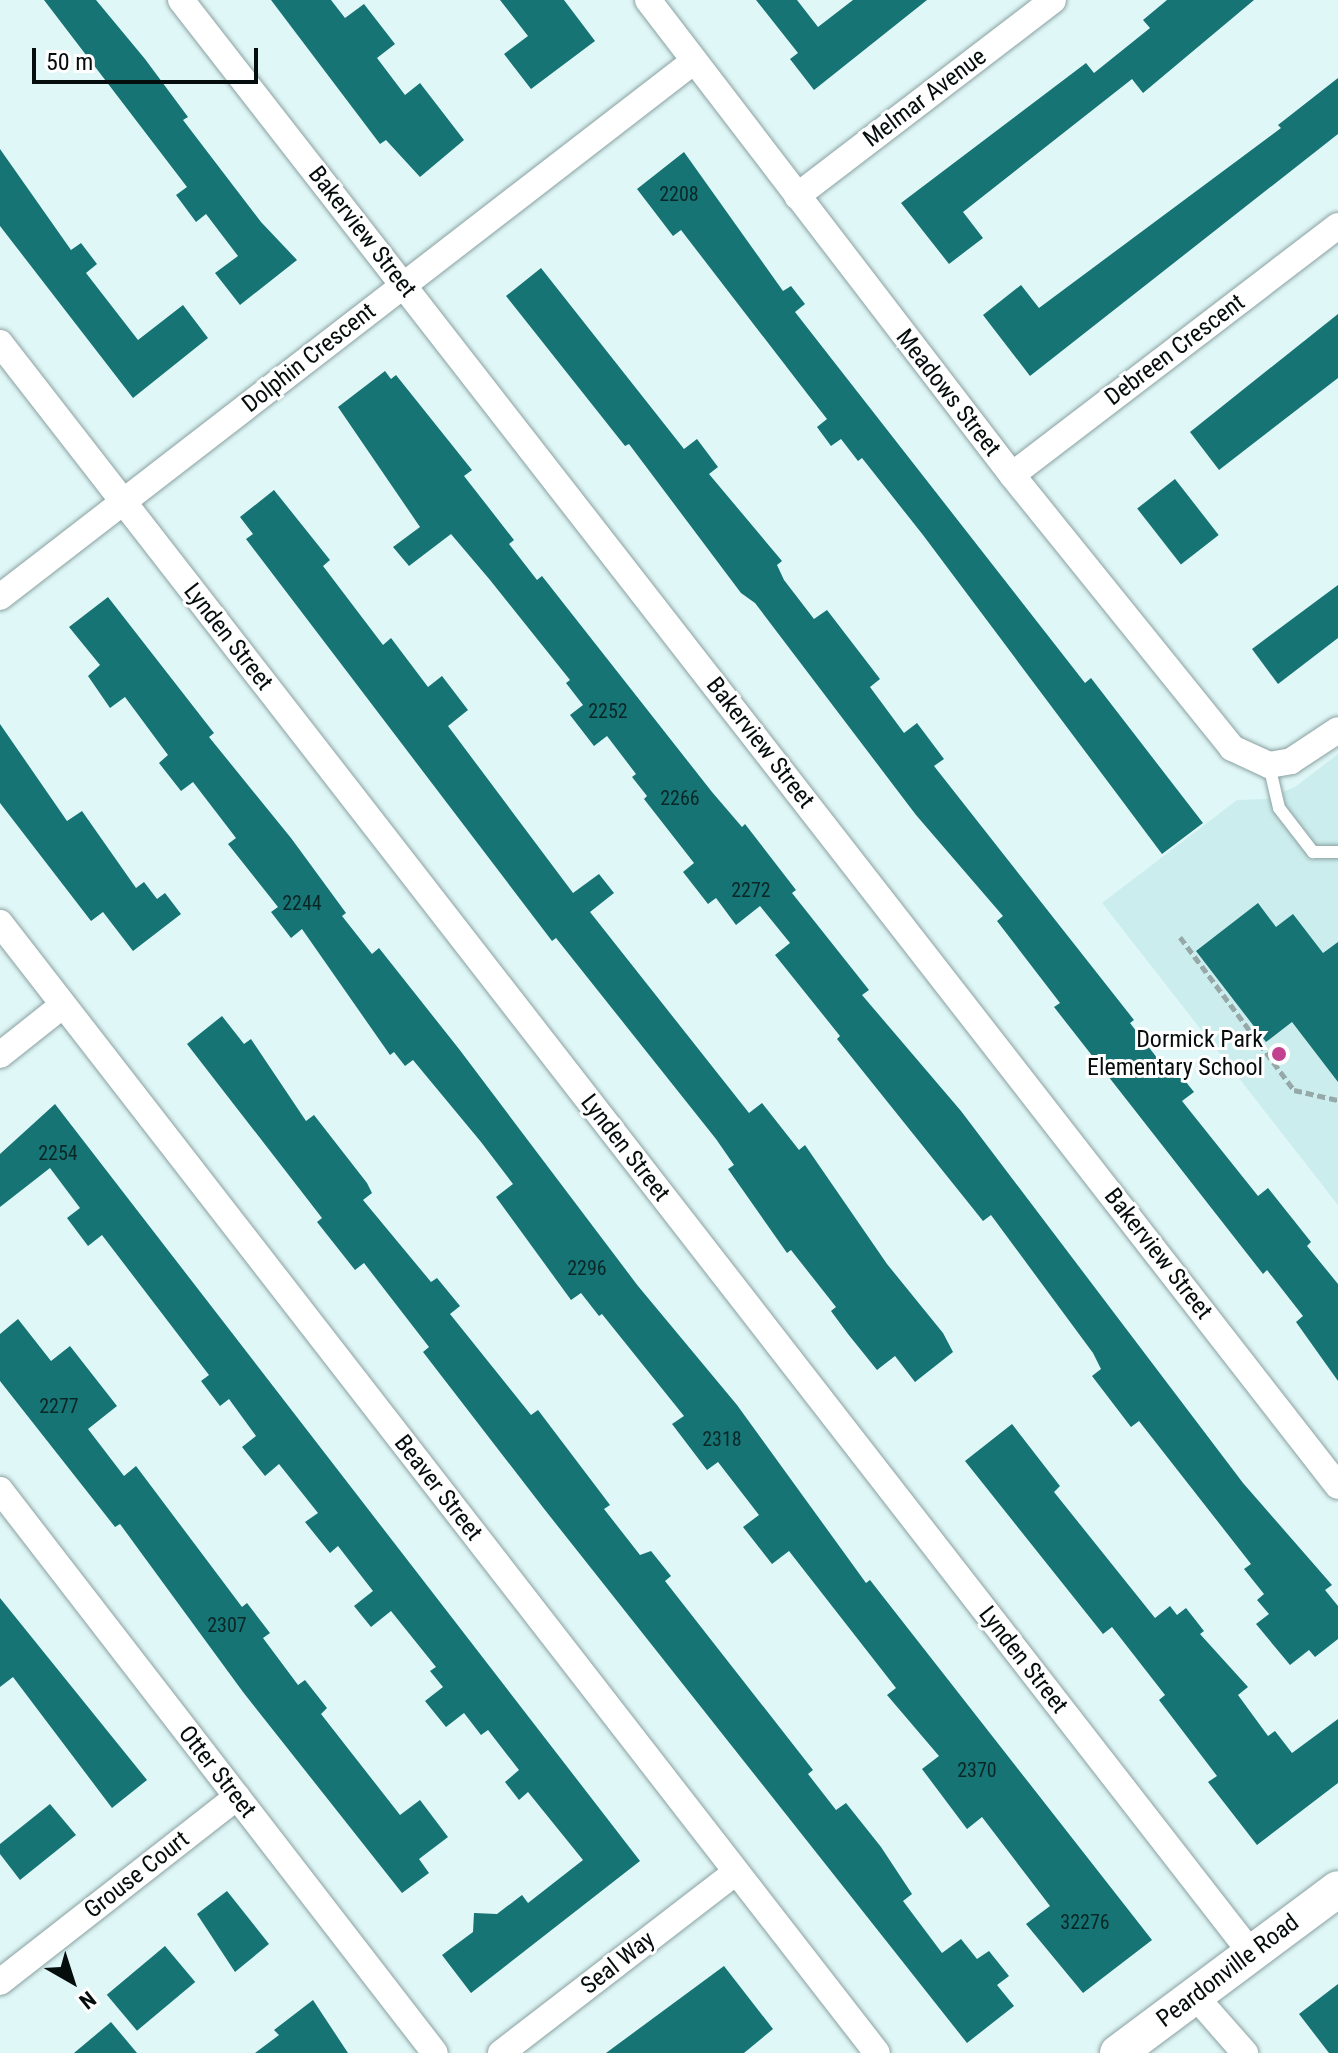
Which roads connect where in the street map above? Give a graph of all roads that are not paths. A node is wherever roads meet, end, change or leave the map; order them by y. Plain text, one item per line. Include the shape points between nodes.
1 (181, 0) edge
2 (648, 0) edge
3 (1053, 0) edge
4 (694, 61) junction
5 (797, 196) junction
6 (1338, 226) edge
7 (403, 285) junction
8 (0, 343) edge
9 (1012, 475) junction
10 (124, 503) junction
11 (0, 597) edge
12 (1338, 730) edge
13 (1269, 765) junction
14 (1338, 852) edge
15 (0, 923) edge
16 (63, 1005) junction
17 (0, 1055) edge
18 (1338, 1486) edge
19 (0, 1490) edge
20 (237, 1797) junction
21 (735, 1873) junction
22 (1338, 1889) edge
23 (1251, 1953) junction
24 (0, 1982) edge
25 (1195, 1996) junction
26 (435, 2053) edge
27 (501, 2053) edge
28 (877, 2053) edge
29 (1118, 2053) edge
30 (1245, 2053) edge

1 - 7 street, Bakerview Street
2 - 4 street, Meadows Street
3 - 5 street, Melmar Avenue
4 - 5 street, Meadows Street
4 - 7 street, Dolphin Crescent
5 - 9 street, Meadows Street
6 - 9 street, Debreen Crescent
7 - 10 street, Dolphin Crescent
7 - 18 street, Bakerview Street
8 - 10 street, Lynden Street
9 - 13 street, Meadows Street via 1232,748
10 - 11 street, Dolphin Crescent
10 - 23 street, Lynden Street
12 - 13 street via 1300,756
13 - 14 lane via 1279,808 1313,852
15 - 16 street, Beaver Street
16 - 17 street
16 - 21 street, Beaver Street
19 - 20 street, Otter Street
20 - 24 street, Grouse Court
20 - 26 street, Otter Street
21 - 27 street, Seal Way
21 - 28 street, Beaver Street
22 - 23 main road, Peardonville Road
23 - 25 main road, Peardonville Road
25 - 29 main road, Peardonville Road
25 - 30 street

